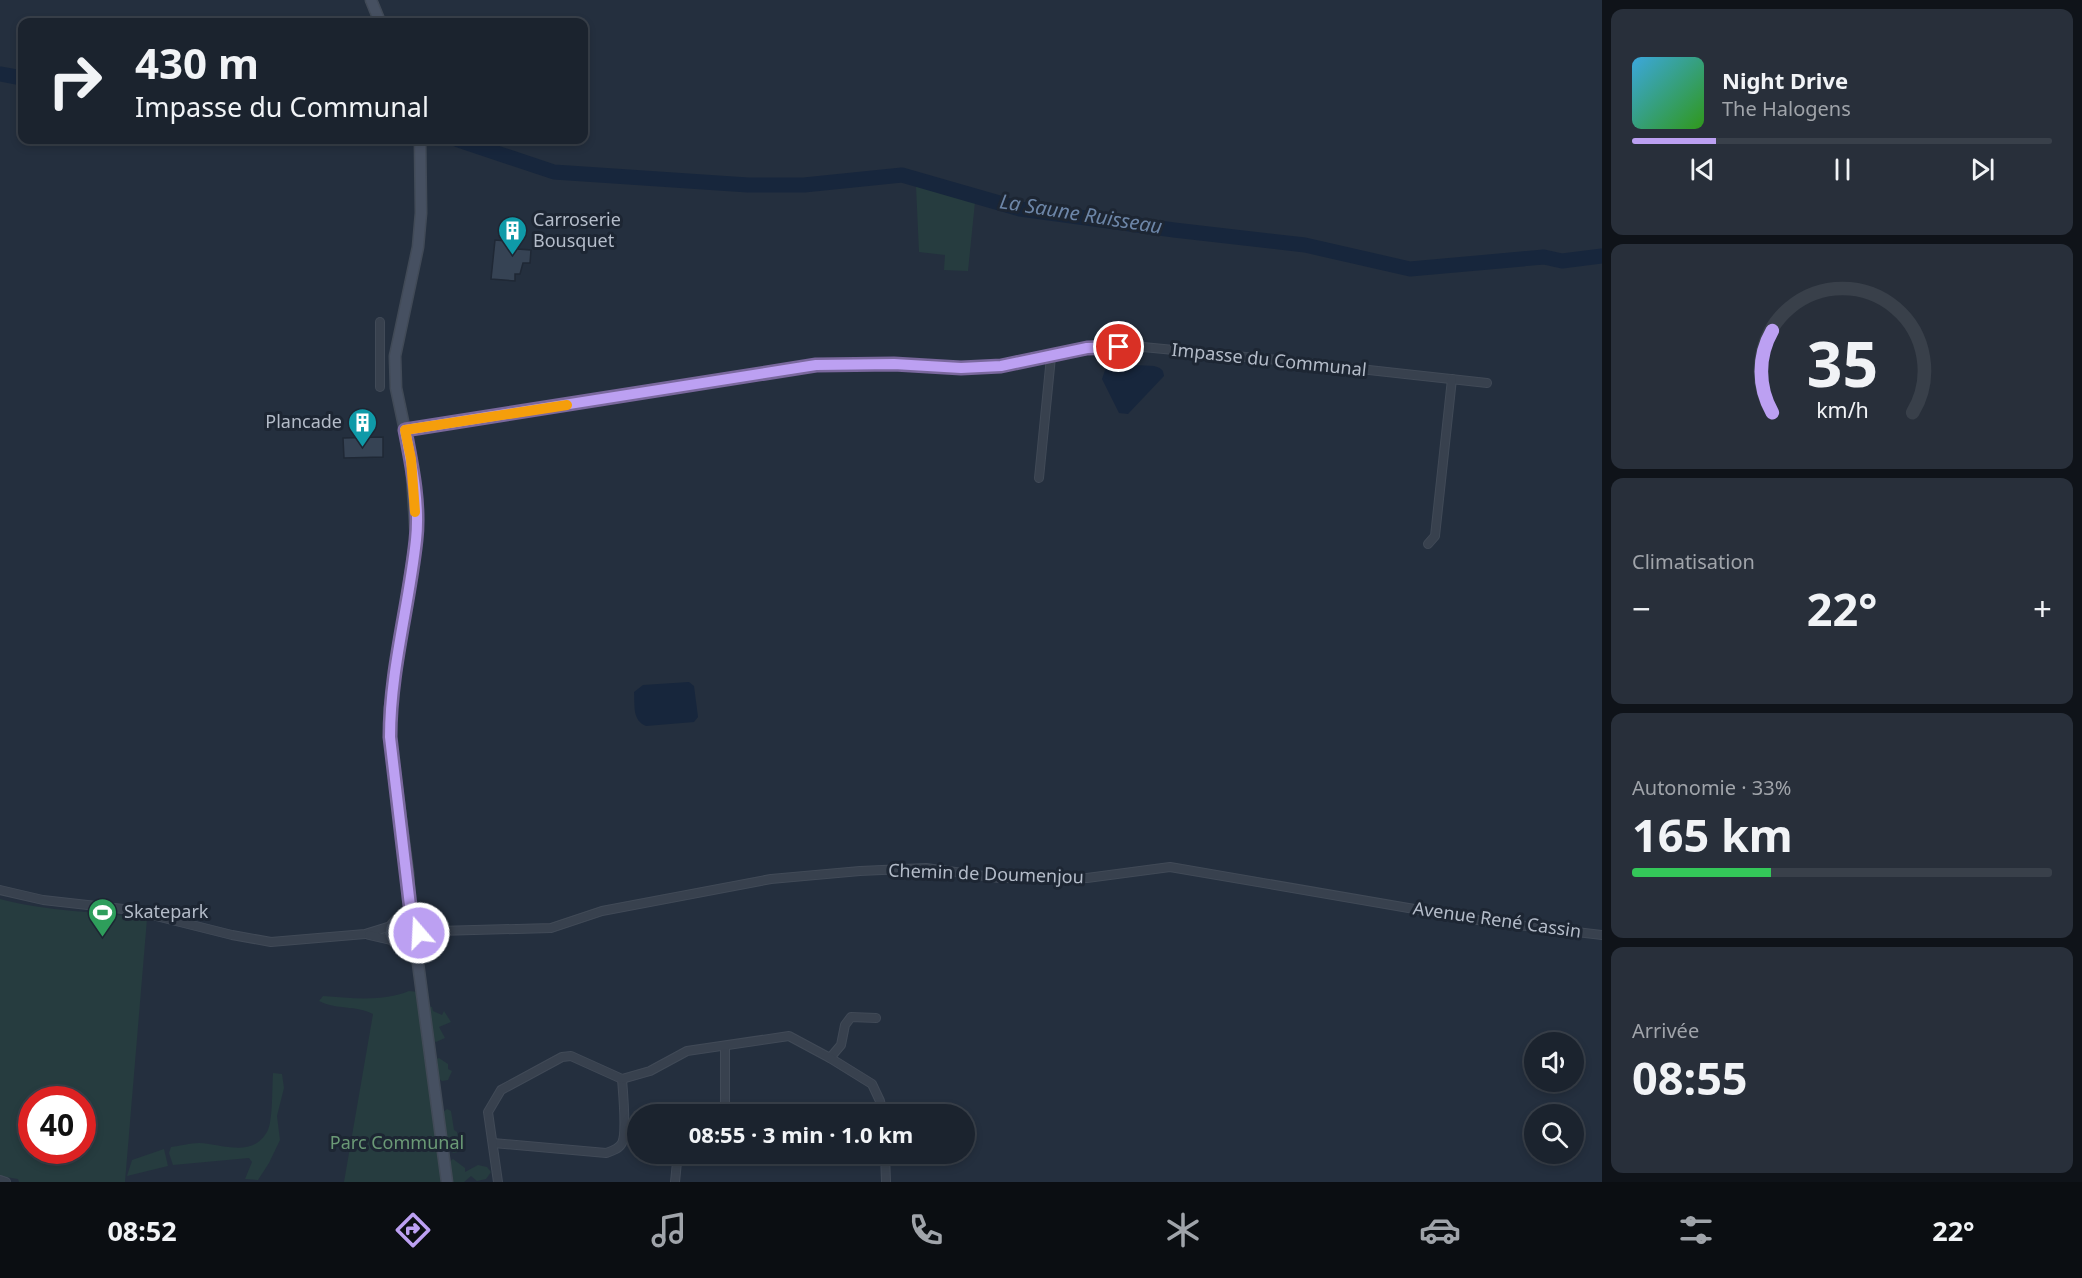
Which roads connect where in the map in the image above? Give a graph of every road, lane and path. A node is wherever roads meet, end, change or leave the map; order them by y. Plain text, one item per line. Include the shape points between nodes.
1 (371, 0) edge
2 (378, 18) edge
3 (420, 144) edge
4 (380, 322) dead end
5 (379, 356) junction
6 (394, 356) junction
7 (1051, 357) junction
8 (1452, 379) junction
9 (1488, 383) dead end
10 (380, 387) dead end
11 (405, 430) junction
12 (1040, 478) dead end
13 (1428, 544) dead end
14 (0, 890) edge
15 (409, 893) junction
16 (1392, 905) joint
17 (397, 922) junction
18 (416, 923) junction
19 (438, 931) junction
20 (365, 934) junction
21 (1602, 934) edge
22 (417, 939) junction
23 (399, 943) junction
24 (419, 970) junction
25 (876, 1018) dead end
26 (725, 1046) junction
27 (830, 1058) junction
28 (622, 1079) junction
29 (725, 1104) edge
30 (881, 1104) edge
31 (493, 1143) junction
32 (677, 1164) edge
33 (885, 1164) edge
34 (0, 1180) edge
35 (6, 1182) edge
36 (447, 1182) edge
37 (498, 1182) edge
38 (675, 1182) edge
39 (886, 1182) edge

1 - 2 street
3 - 6 street via 418,247
4 - 5 street
5 - 6 street
5 - 10 street
6 - 11 street
7 - 8 street, Impasse du Communal via 1087,348 1143,347
7 - 11 street, Impasse du Communal via 961,368 816,365
7 - 12 street
8 - 9 street, Impasse du Communal
8 - 13 street via 1435,536
11 - 15 street via 416,539 396,661 390,737
14 - 20 street via 43,900 132,910 258,941 296,942
15 - 17 street via 405,911
15 - 18 street
16 - 19 street, Chemin de Doumenjou via 1170,867 1087,878 999,878 915,869 771,879 602,911 551,928
16 - 21 street, Avenue René Cassin via 1484,921
17 - 18 street
17 - 20 street
17 - 23 street via 392,933
18 - 19 street
18 - 22 street
19 - 22 street
20 - 23 street
22 - 23 street via 408,945
22 - 24 street
23 - 24 street
24 - 36 street
25 - 27 street via 851,1017 841,1044
26 - 27 street via 789,1036
26 - 28 street via 687,1051 650,1071
26 - 29 street
27 - 30 street via 872,1084
28 - 31 street via 571,1056 553,1059 501,1090 492,1101 488,1112
28 - 31 street via 625,1132 617,1149 606,1153
31 - 37 street
32 - 38 street
33 - 39 street
34 - 35 street

